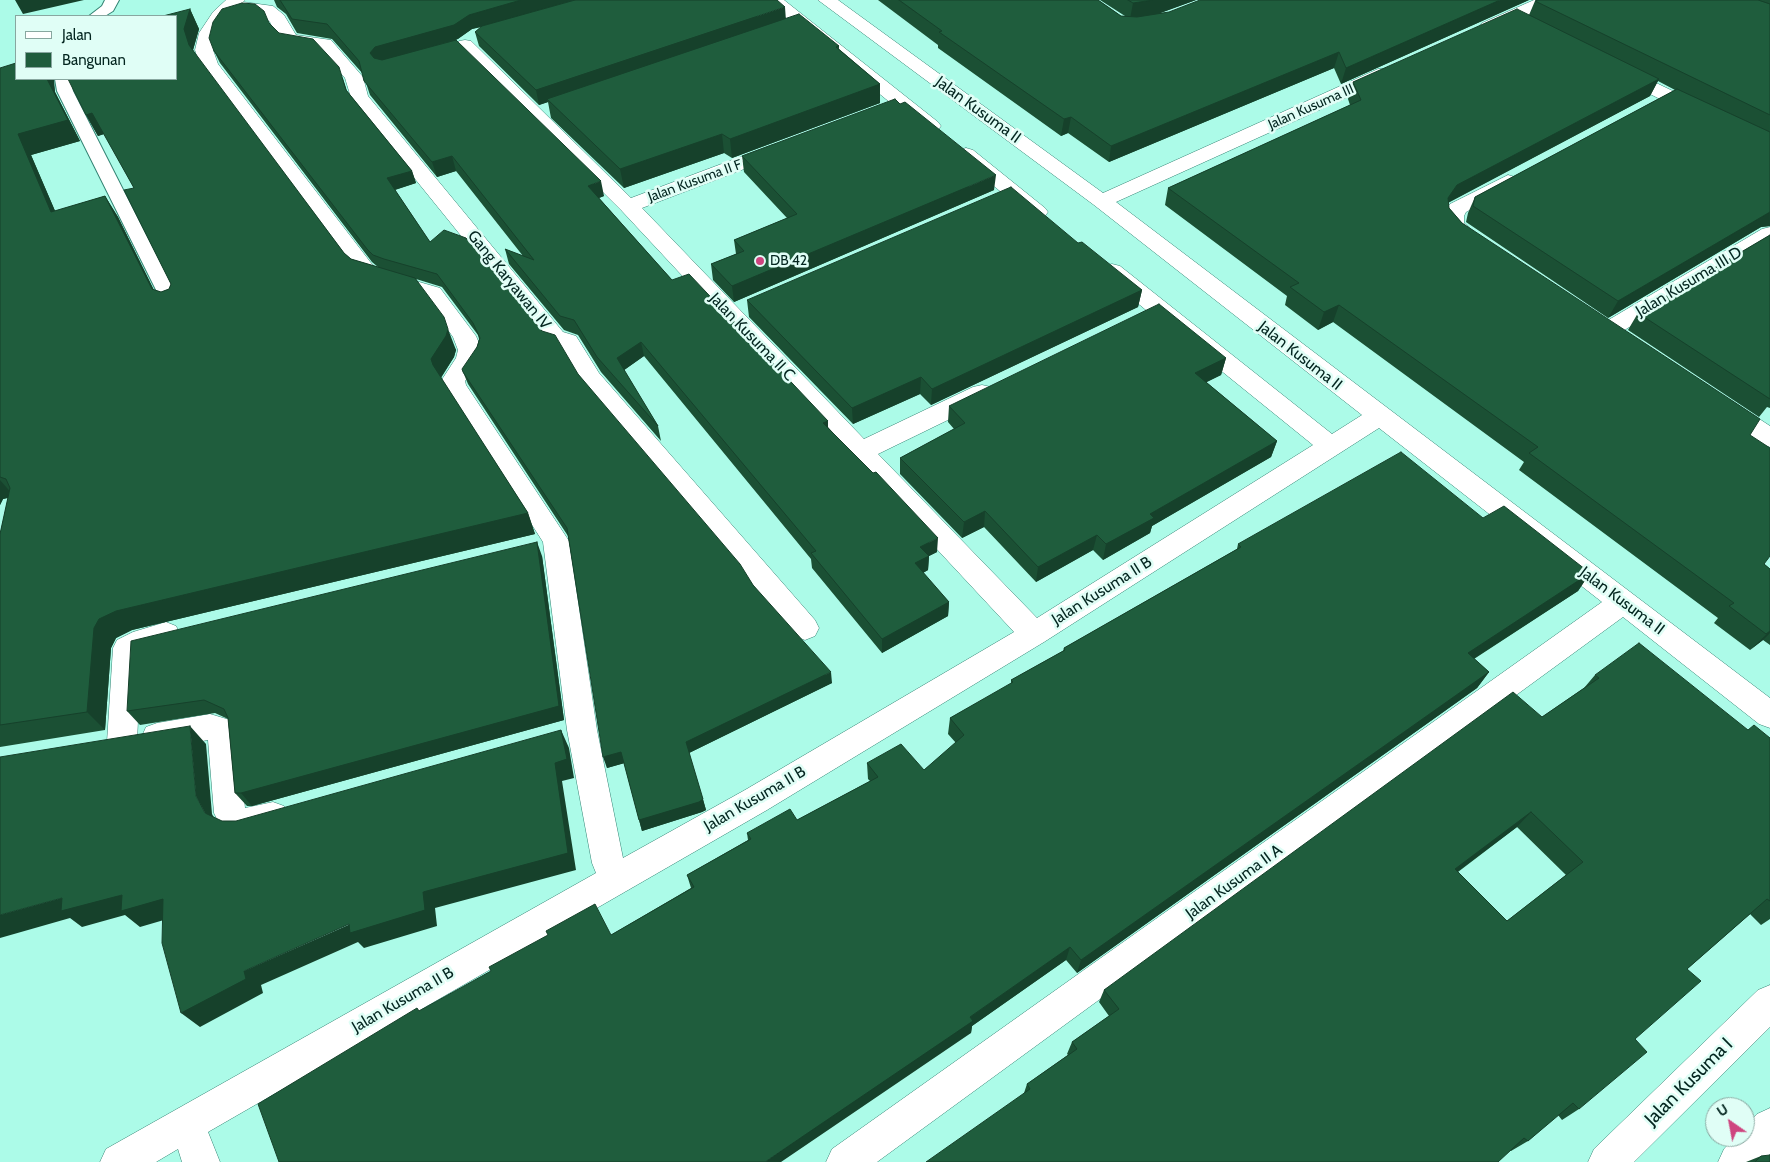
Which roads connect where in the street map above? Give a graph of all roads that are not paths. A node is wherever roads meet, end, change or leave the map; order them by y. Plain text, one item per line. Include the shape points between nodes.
1 (112, 0) edge
2 (773, 0) edge
3 (827, 0) edge
4 (1548, 0) edge
5 (231, 4) edge
6 (98, 15) edge
7 (1510, 17) junction
8 (1527, 26) edge
9 (1474, 33) edge
10 (464, 44) dead end
11 (1606, 65) edge
12 (1401, 66) edge
13 (62, 80) edge
14 (1668, 96) junction
15 (1651, 105) edge
16 (1711, 117) edge
17 (1005, 130) junction
18 (793, 144) edge
19 (953, 144) junction
20 (1528, 170) edge
21 (1101, 201) junction
22 (628, 206) junction
23 (1051, 222) edge
24 (1770, 234) edge
25 (1496, 256) edge
26 (1097, 259) edge
27 (174, 306) edge
28 (1608, 330) edge
29 (1006, 382) edge
30 (1706, 396) edge
31 (1379, 416) junction
32 (1770, 438) edge
33 (1332, 447) junction
34 (862, 451) junction
35 (556, 541) junction
36 (527, 548) edge
37 (1623, 602) junction
38 (188, 628) edge
39 (805, 628) dead end
40 (1034, 634) junction
41 (1770, 715) edge
42 (299, 808) edge
43 (608, 862) dead end
44 (1770, 1002) edge
45 (187, 1124) junction
46 (1770, 1127) edge
47 (119, 1162) edge
48 (201, 1162) edge
49 (845, 1162) edge
50 (1607, 1162) edge
51 (1737, 1162) edge

1 - 6 lane via 108,8
2 - 19 street via 794,27 894,107
3 - 17 street, Jalan Kusuma II
4 - 7 street
5 - 35 street via 208,33 204,50 209,65 363,268 380,278 432,293 444,308 470,350 468,359 453,381 455,386
5 - 39 street, Gang Karyawan IV via 267,10 278,19 291,40 325,44 348,69 359,97 548,329 555,337 568,341 591,380
7 - 8 street
7 - 9 street
10 - 22 street, Jalan Kusuma II C via 546,111
11 - 14 street
12 - 21 street, Jalan Kusuma III
13 - 27 lane
14 - 15 street
14 - 16 street
17 - 19 street
17 - 21 street, Jalan Kusuma II
18 - 22 street, Jalan Kusuma II F
19 - 23 street via 1004,196
20 - 25 street via 1457,208 1453,216 1454,224 1463,234
21 - 31 street, Jalan Kusuma II
22 - 34 street, Jalan Kusuma II C via 739,310
24 - 28 street, Jalan Kusuma III D
26 - 33 street via 1149,312
29 - 34 street
30 - 32 street
31 - 33 street, Jalan Kusuma II B
31 - 37 street, Jalan Kusuma II
33 - 40 street, Jalan Kusuma II B
34 - 40 street, Jalan Kusuma II C
35 - 36 street
35 - 43 street via 568,734
37 - 41 street, Jalan Kusuma II
37 - 49 street, Jalan Kusuma II A
38 - 42 street via 143,640 127,648 108,744 210,727 219,729 222,732 233,819 252,822
40 - 45 street, Jalan Kusuma II B via 747,805
44 - 50 street, Jalan Kusuma I
45 - 47 street, Jalan Kusuma II B
45 - 48 street
46 - 51 street

